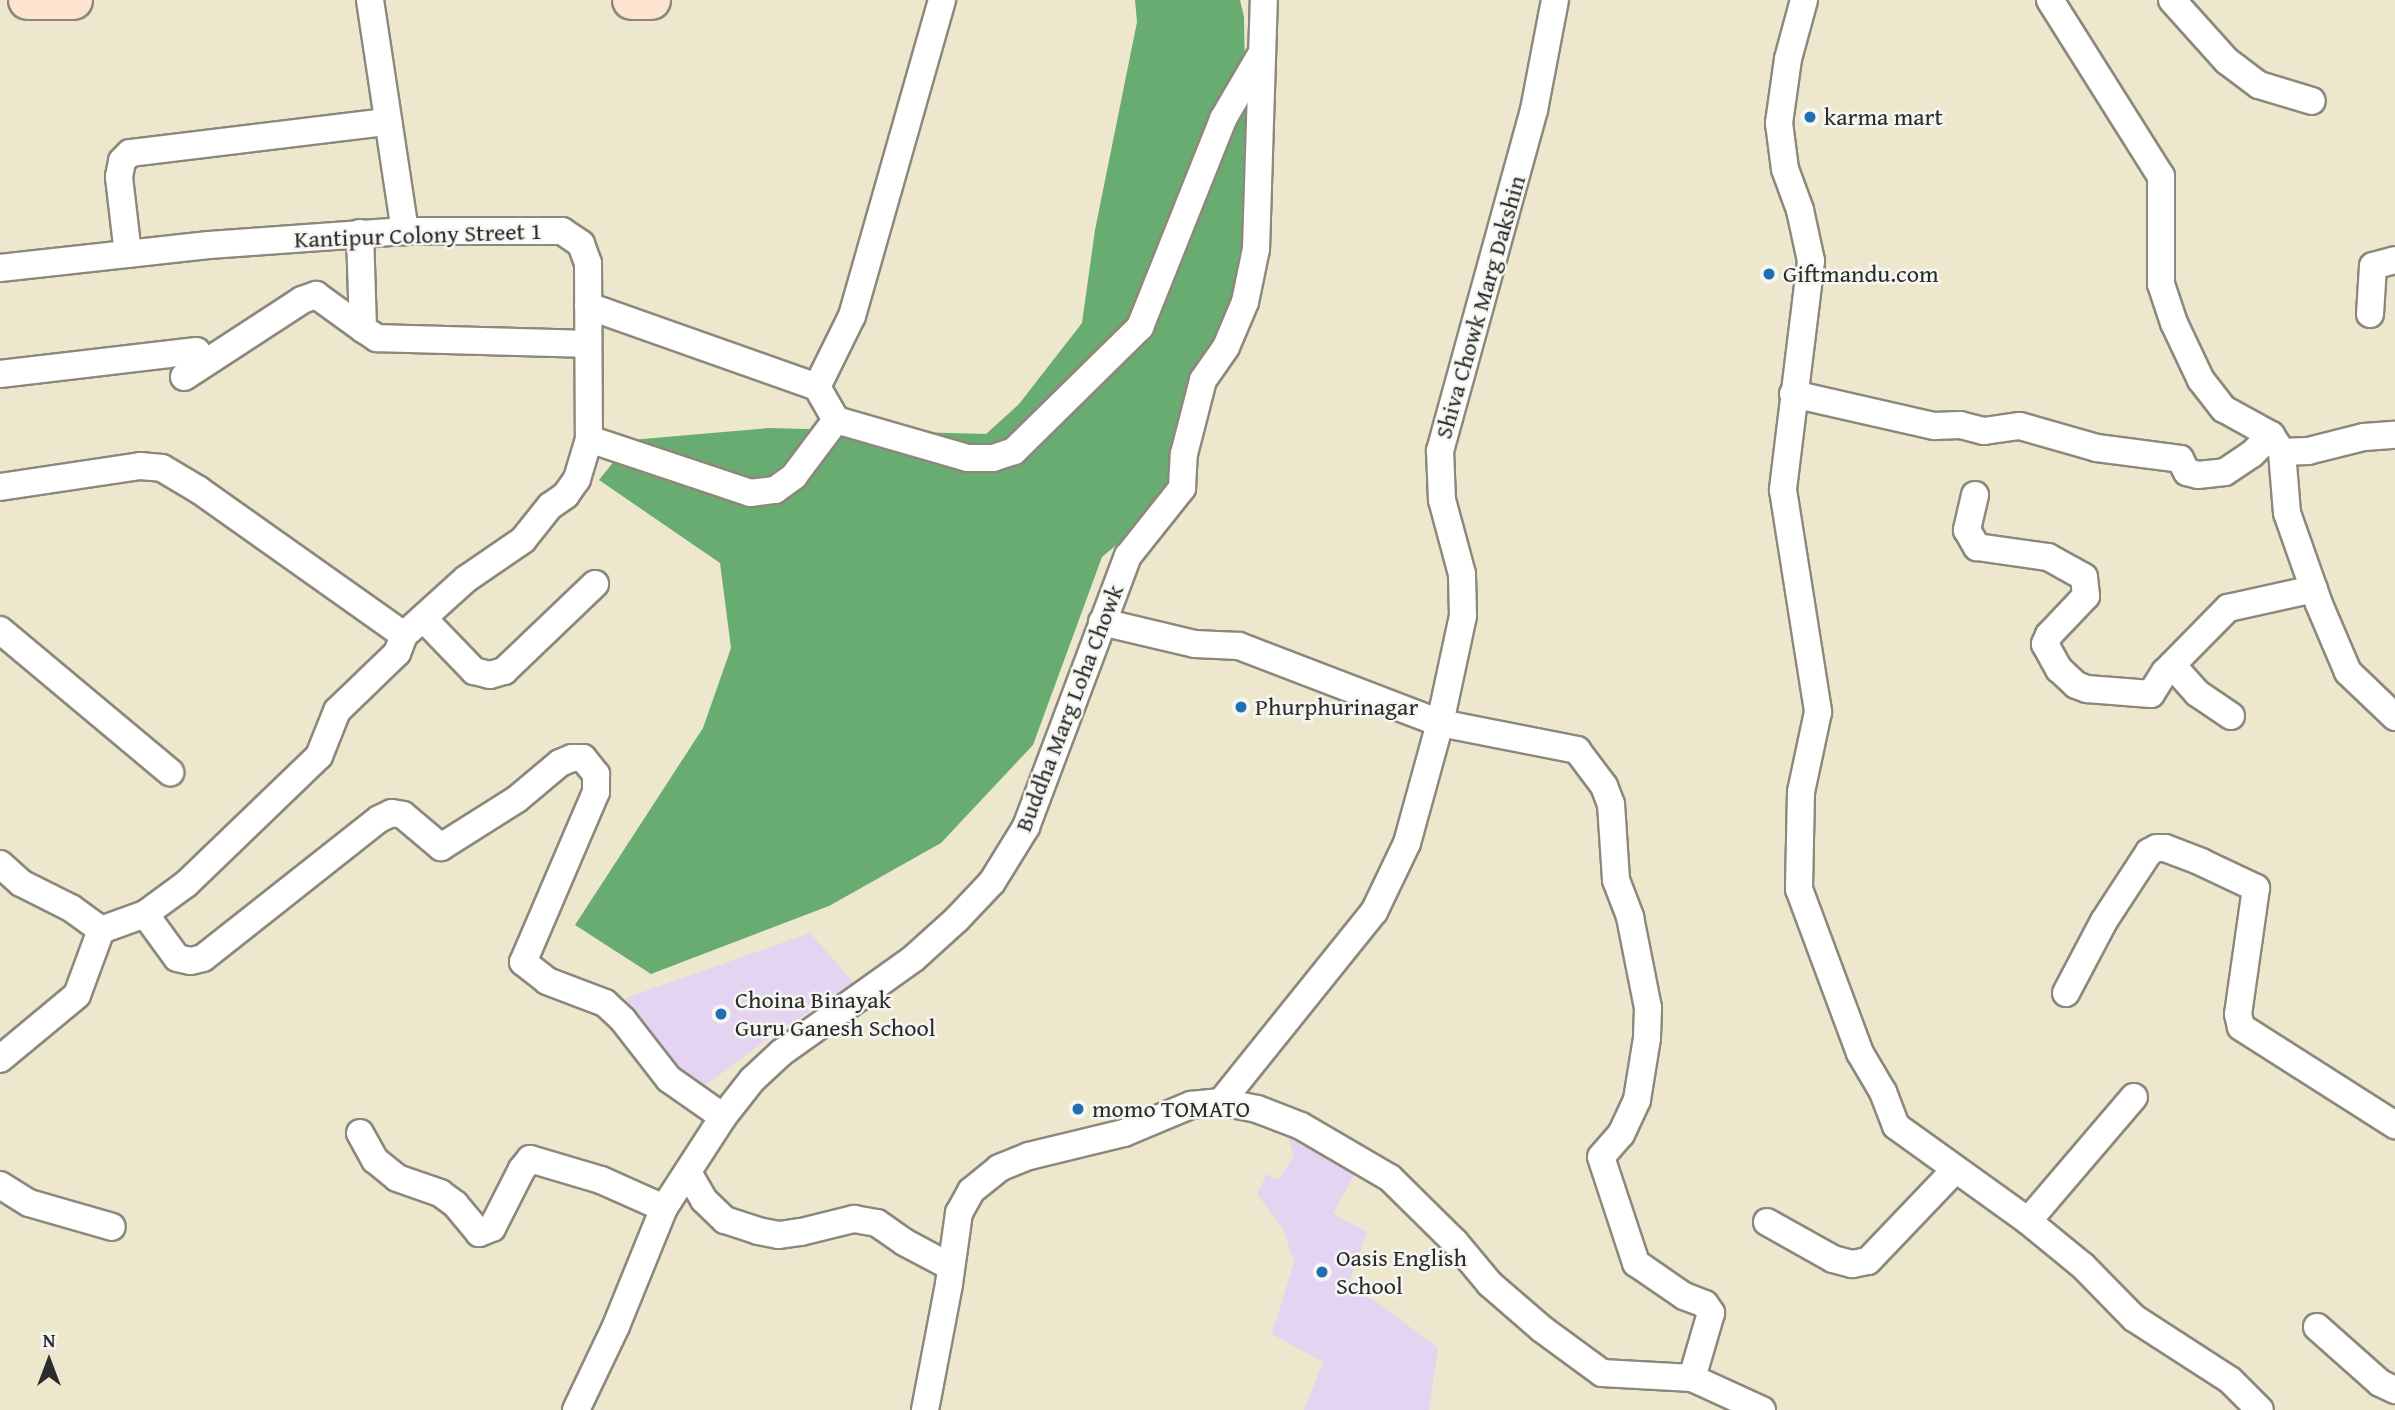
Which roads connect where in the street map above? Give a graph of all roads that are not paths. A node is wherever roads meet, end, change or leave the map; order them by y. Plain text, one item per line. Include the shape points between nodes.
1 (28, 0) edge
2 (73, 0) edge
3 (370, 0) edge
4 (632, 0) edge
5 (651, 0) edge
6 (942, 0) edge
7 (1264, 0) edge
8 (1555, 0) edge
9 (1804, 0) edge
10 (2050, 0) edge
11 (2172, 0) edge
12 (1262, 51) junction
13 (2312, 101) dead end
14 (388, 122) junction
15 (405, 230) junction
16 (360, 233) junction
17 (128, 254) junction
18 (2395, 260) edge
19 (0, 268) edge
20 (588, 306) junction
21 (2370, 314) dead end
22 (363, 329) junction
23 (587, 344) junction
24 (197, 351) dead end
25 (0, 374) edge
26 (184, 377) dead end
27 (817, 387) junction
28 (1793, 394) junction
29 (836, 420) junction
30 (2395, 435) edge
31 (589, 439) junction
32 (2276, 443) junction
33 (0, 487) edge
34 (1975, 495) dead end
35 (595, 584) dead end
36 (2314, 589) junction
37 (1102, 622) junction
38 (413, 627) junction
39 (0, 630) edge
40 (2172, 665) junction
41 (2231, 716) dead end
42 (2395, 717) edge
43 (1440, 723) junction
44 (170, 772) dead end
45 (0, 864) edge
46 (145, 914) junction
47 (101, 930) junction
48 (2066, 993) dead end
49 (0, 1059) edge
50 (2134, 1097) dead end
51 (1221, 1102) junction
52 (723, 1117) junction
53 (2395, 1125) edge
54 (360, 1133) dead end
55 (1954, 1171) junction
56 (689, 1174) junction
57 (0, 1185) edge
58 (664, 1208) junction
59 (2028, 1221) junction
60 (1766, 1222) dead end
61 (112, 1227) dead end
62 (951, 1267) junction
63 (2318, 1327) dead end
64 (1692, 1378) junction
65 (2395, 1390) edge
66 (576, 1410) edge
67 (925, 1410) edge
68 (1762, 1410) edge
69 (2260, 1410) edge

1 - 2 street
3 - 14 street
4 - 5 street
6 - 27 street via 852,316
7 - 12 street, Buddha Marg Loha Chowk
8 - 43 street, Shiva Chowk Marg Dakshin via 1534,110 1440,451 1442,500 1462,574 1463,616
9 - 28 street via 1788,58 1779,123 1785,169 1811,261
10 - 32 street via 2161,176 2161,284 2202,380 2224,409
11 - 13 street via 2227,61 2259,85
12 - 29 street via 1223,119 1140,327 1014,451 993,458 968,458
12 - 37 street, Buddha Marg Loha Chowk via 1256,249 1245,302 1226,347 1203,380 1184,454 1182,488 1128,556
14 - 15 street
14 - 17 street via 130,153 122,161 119,177
15 - 16 street, Kantipur Colony Street 1
15 - 20 street, Kantipur Colony Street 1 via 562,231 581,244 588,263
16 - 17 street, Kantipur Colony Street 1
16 - 22 street
17 - 19 street, Kantipur Colony Street 1
18 - 21 street via 2373,266
20 - 23 street, Kantipur Colony Street 1
20 - 27 street
22 - 23 street via 377,338
22 - 26 street via 316,295
23 - 31 street, Kantipur Colony Street 1
24 - 25 street
27 - 29 street
28 - 32 street via 1934,426 1960,425 1984,431 2020,426 2097,448 2180,459 2187,472 2198,475 2225,472
28 - 55 street via 1783,489 1818,712 1801,792 1799,889 1860,1053 1896,1126
29 - 31 street via 794,476 775,489 751,493
30 - 32 street via 2364,437 2308,451
31 - 38 street, Kantipur Colony Street 1 via 577,479 566,495 550,506 523,540 466,579
32 - 36 street via 2287,513
33 - 38 street via 140,466 162,468
34 - 40 street via 1967,530 1977,547 2048,557 2084,577 2086,596 2045,644 2059,669 2076,685 2151,694
35 - 38 street via 504,671 490,675 474,671
36 - 40 street via 2228,608
36 - 42 street via 2348,672
37 - 43 street via 1195,644 1239,646
37 - 52 street, Buddha Marg Loha Chowk via 1026,827 992,882 914,958 781,1053
38 - 46 street, Kantipur Colony Street 1 via 397,653 337,711 319,756 186,884
39 - 44 street
40 - 41 street via 2197,693
43 - 51 street, Shiva Chowk Marg Dakshin via 1407,843 1374,912
43 - 64 street via 1577,750 1604,786 1611,804 1616,880 1630,918 1648,1008 1637,1100 1621,1134 1601,1157 1636,1263 1684,1296 1705,1304 1711,1313
45 - 47 street via 21,883 71,908
46 - 47 street, Kantipur Colony Street 1
46 - 52 street via 177,958 203,958 386,816 403,815 441,847 517,799 560,763 583,758 596,774 596,792 523,962 547,981 605,1003 669,1079
47 - 49 street via 77,995
48 - 53 street via 2104,921 2149,852 2165,848 2202,862 2256,888 2238,1014 2241,1027
50 - 59 street
51 - 62 street via 1191,1105 1124,1133 999,1168 971,1191 959,1213
51 - 64 street via 1257,1109 1301,1126 1390,1178 1490,1284 1602,1373
52 - 56 street, Buddha Marg Loha Chowk
54 - 58 street via 375,1160 397,1178 440,1193 479,1233 492,1228 530,1159 601,1180
55 - 59 street
55 - 60 street via 1868,1262 1833,1259
56 - 58 street, Buddha Marg Loha Chowk
56 - 62 street via 711,1207 725,1220 747,1228 779,1235 854,1219 877,1223
57 - 61 street via 29,1203
58 - 66 street, Buddha Marg Loha Chowk
59 - 69 street via 2083,1266 2134,1318 2230,1380
62 - 67 street
63 - 65 street via 2380,1383
64 - 68 street

